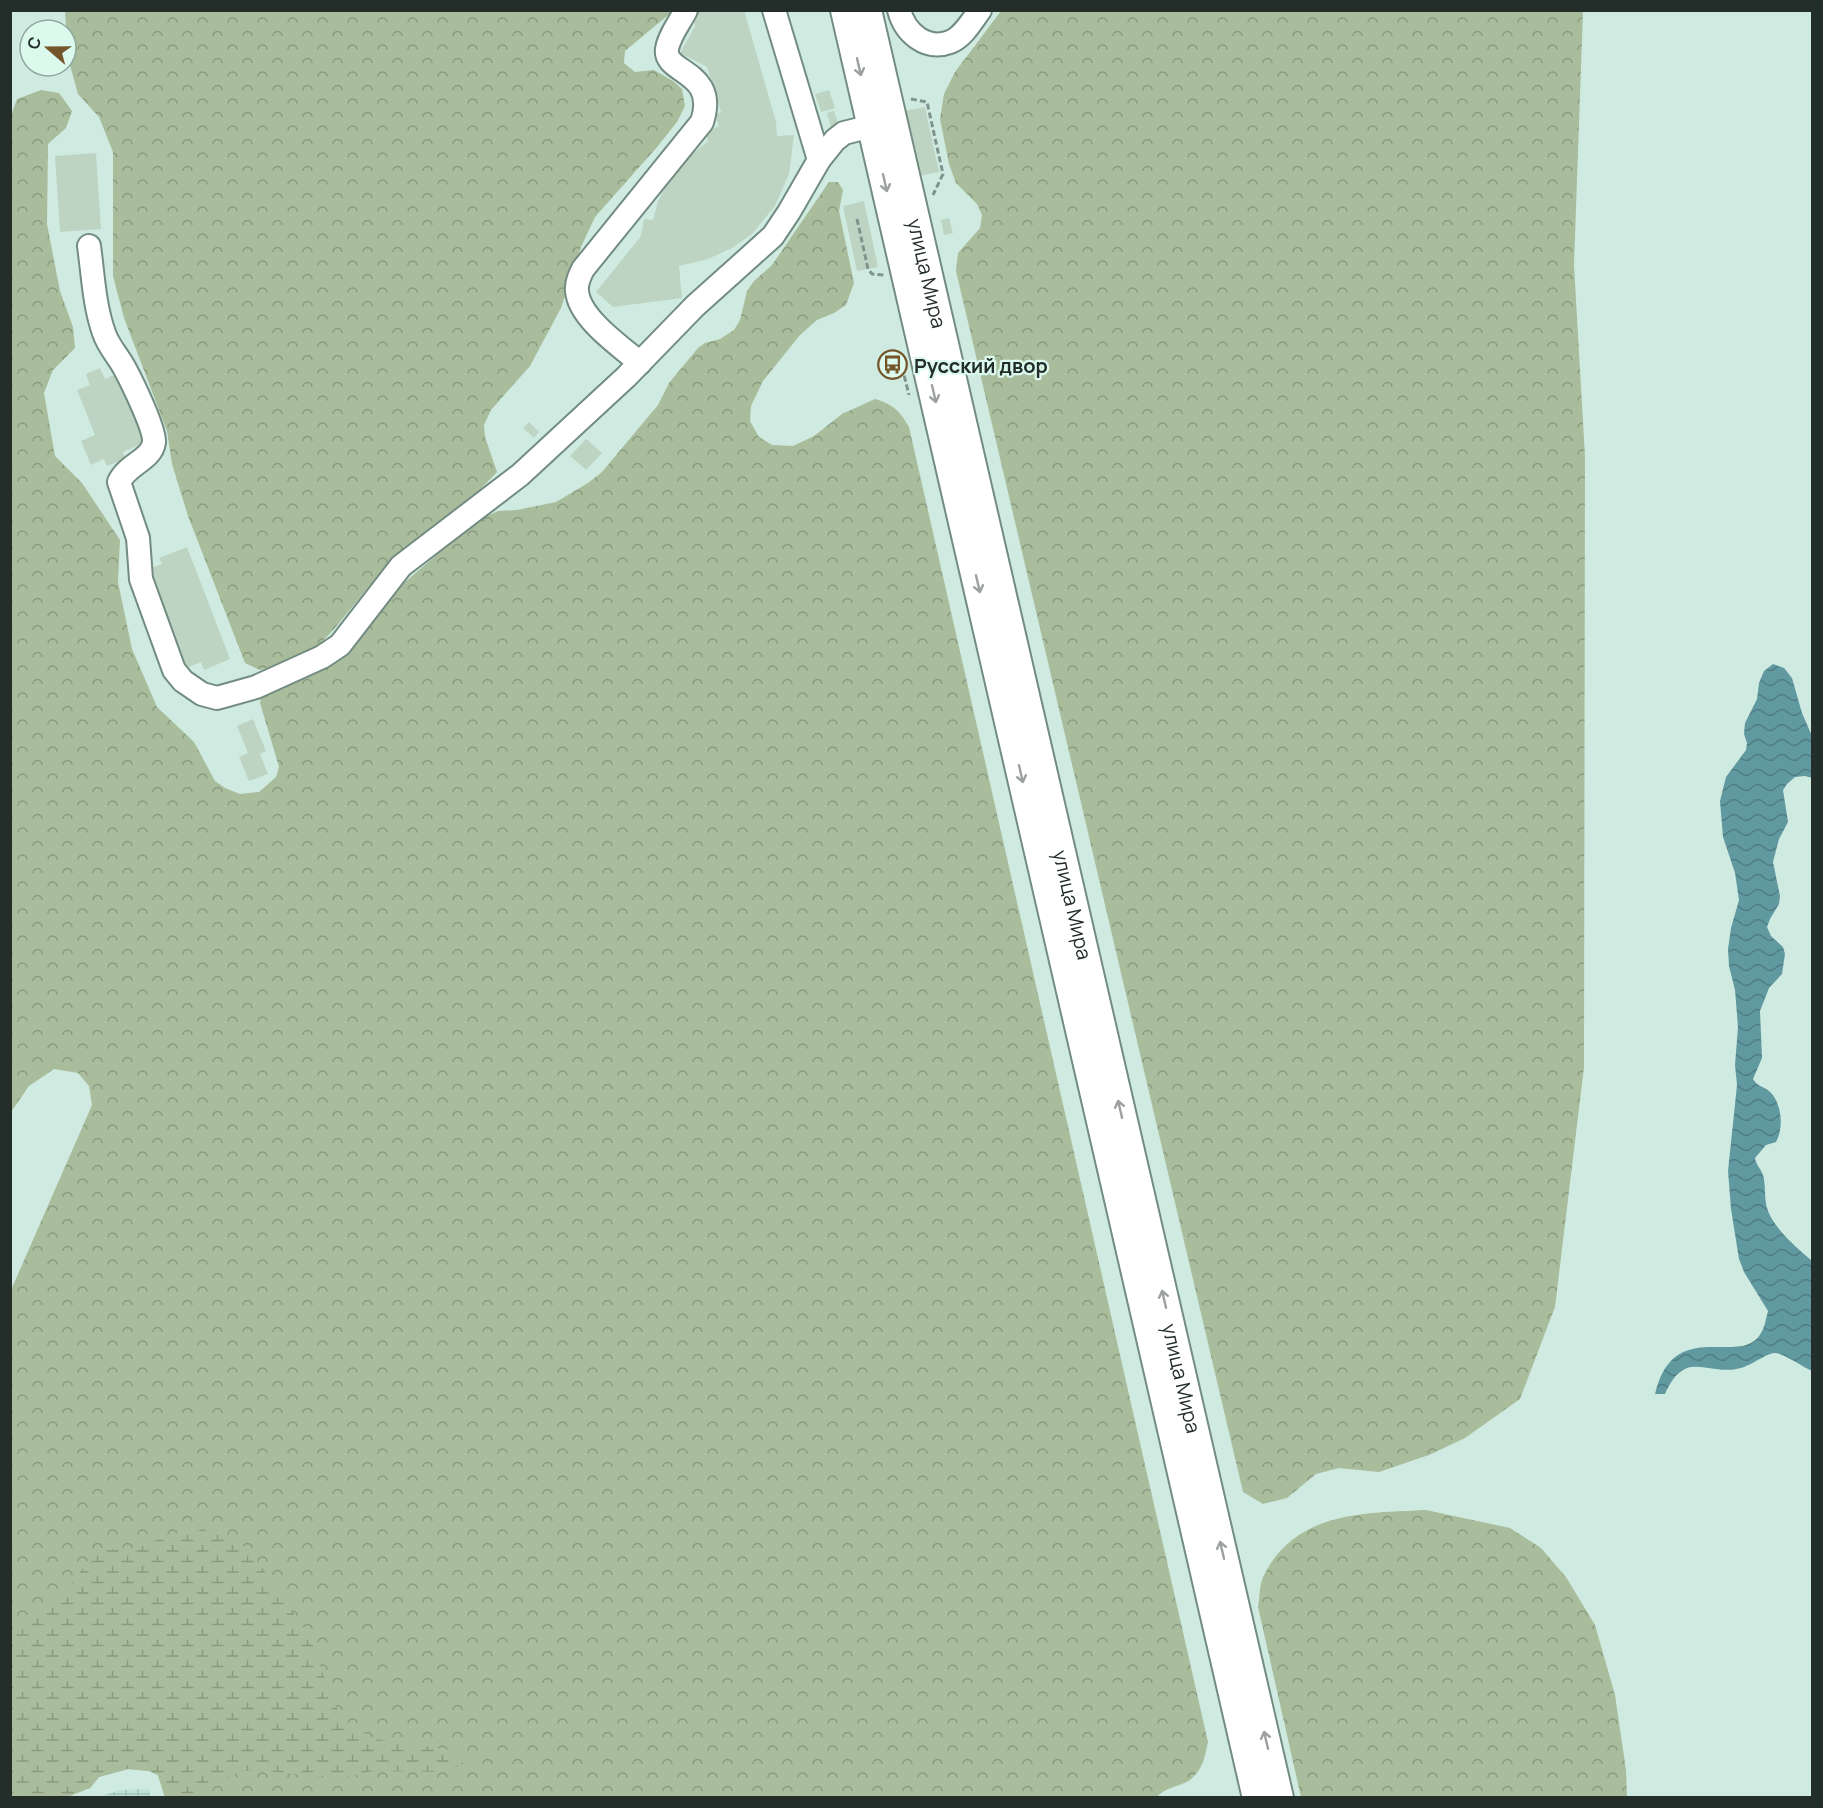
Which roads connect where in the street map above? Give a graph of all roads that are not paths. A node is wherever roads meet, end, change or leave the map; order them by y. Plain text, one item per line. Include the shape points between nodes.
1 (686, 10) edge
2 (774, 10) edge
3 (845, 10) edge
4 (867, 10) edge
5 (899, 10) edge
6 (980, 10) edge
7 (883, 124) junction
8 (819, 160) junction
9 (89, 246) dead end
10 (640, 363) junction
11 (1257, 1797) edge
12 (1279, 1797) edge

1 - 10 lane via 667,46 667,55 700,86 705,100 702,122 583,269 576,290 588,316
2 - 8 lane
3 -> 7 main road, улица Мира
4 - 7 main road, улица Мира
5 - 6 lane via 911,33 923,42 938,45 963,33
7 - 8 lane via 839,136
7 -> 11 main road, улица Мира
12 -> 7 main road, улица Мира
8 - 10 lane via 772,236
9 - 10 lane via 105,336 125,368 154,441 150,453 123,472 119,482 138,538 141,579 174,670 202,694 217,698 256,687 340,645 402,566 520,475

